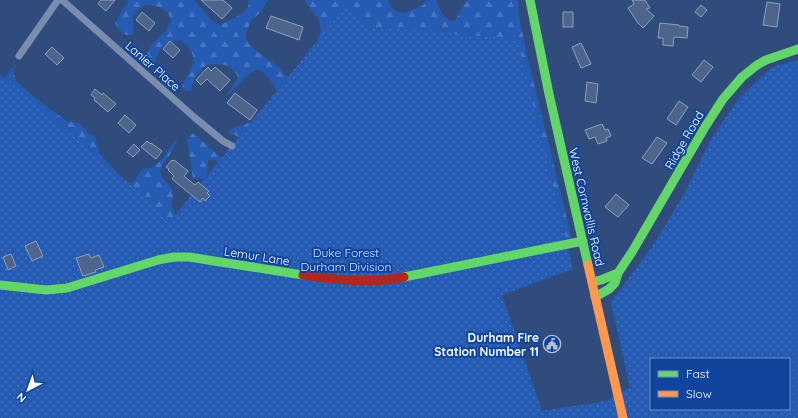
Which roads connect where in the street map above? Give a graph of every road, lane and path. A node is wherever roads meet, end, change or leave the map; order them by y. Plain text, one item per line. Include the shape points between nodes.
1 (58, 0) edge
2 (62, 0) edge
3 (530, 0) edge
4 (798, 48) edge
5 (19, 56) dead end
6 (232, 146) dead end
7 (583, 241) junction
8 (618, 274) junction
9 (592, 282) junction
10 (0, 286) edge
11 (595, 297) junction
12 (623, 418) edge

1 - 5 street
2 - 6 street, Lanier Place via 194,117 222,141
3 - 7 street, West Cornwallis Road
4 - 8 street, Ridge Road via 757,65 742,77 723,99
7 - 9 street, West Cornwallis Road
7 - 10 street, Lemur Lane via 381,280 326,279 189,257 174,257 67,288 46,290
8 - 9 street
8 - 11 street, Ridge Road via 609,289
9 - 11 street, West Cornwallis Road
11 - 12 street, West Cornwallis Road

